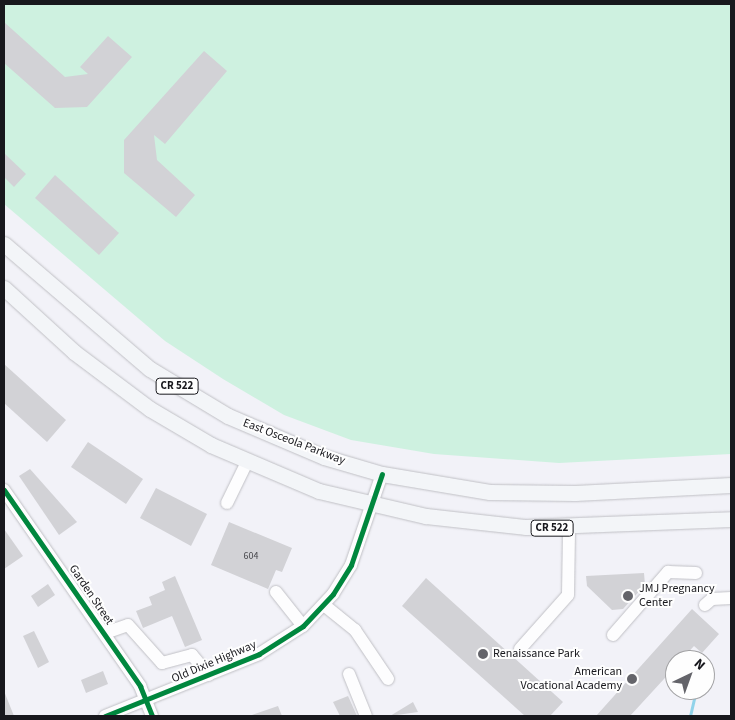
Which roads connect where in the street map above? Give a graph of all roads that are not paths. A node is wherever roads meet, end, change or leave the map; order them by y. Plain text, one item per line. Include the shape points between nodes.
1 (4, 244) edge
2 (4, 288) edge
3 (247, 462) junction
4 (382, 474) junction
5 (731, 485) edge
6 (4, 490) edge
7 (227, 503) dead end
8 (373, 506) junction
9 (730, 520) edge
10 (568, 528) junction
11 (696, 573) dead end
12 (276, 592) dead end
13 (731, 598) edge
14 (705, 604) dead end
15 (324, 605) junction
16 (303, 626) junction
17 (105, 632) junction
18 (613, 635) dead end
19 (520, 649) dead end
20 (348, 674) dead end
21 (209, 675) junction
22 (388, 679) dead end
23 (147, 701) junction
24 (105, 716) edge
25 (152, 716) edge
26 (366, 716) edge

1 - 4 main road, East Osceola Parkway / CR 522 via 113,340 188,394 274,437
2 - 3 main road, CR 522 via 115,384 178,426
3 - 7 street
3 - 8 main road, CR 522
4 - 5 main road, East Osceola Parkway / CR 522 via 490,492 576,493
4 - 8 street, Old Dixie Highway
6 - 17 street, Garden Street
8 - 10 main road, CR 522 via 468,523
8 - 15 street, Old Dixie Highway via 351,565
9 - 10 main road, CR 522
10 - 19 street via 568,595
11 - 18 street via 668,572
12 - 16 street
13 - 14 street via 712,599
15 - 16 street, Old Dixie Highway
15 - 22 street via 351,625
16 - 21 street, Old Dixie Highway via 259,654
17 - 21 street via 128,625 162,663 192,655
17 - 23 street, Garden Street
20 - 26 street
21 - 23 street, Old Dixie Highway
23 - 24 street, Old Dixie Highway
23 - 25 street, Garden Street

